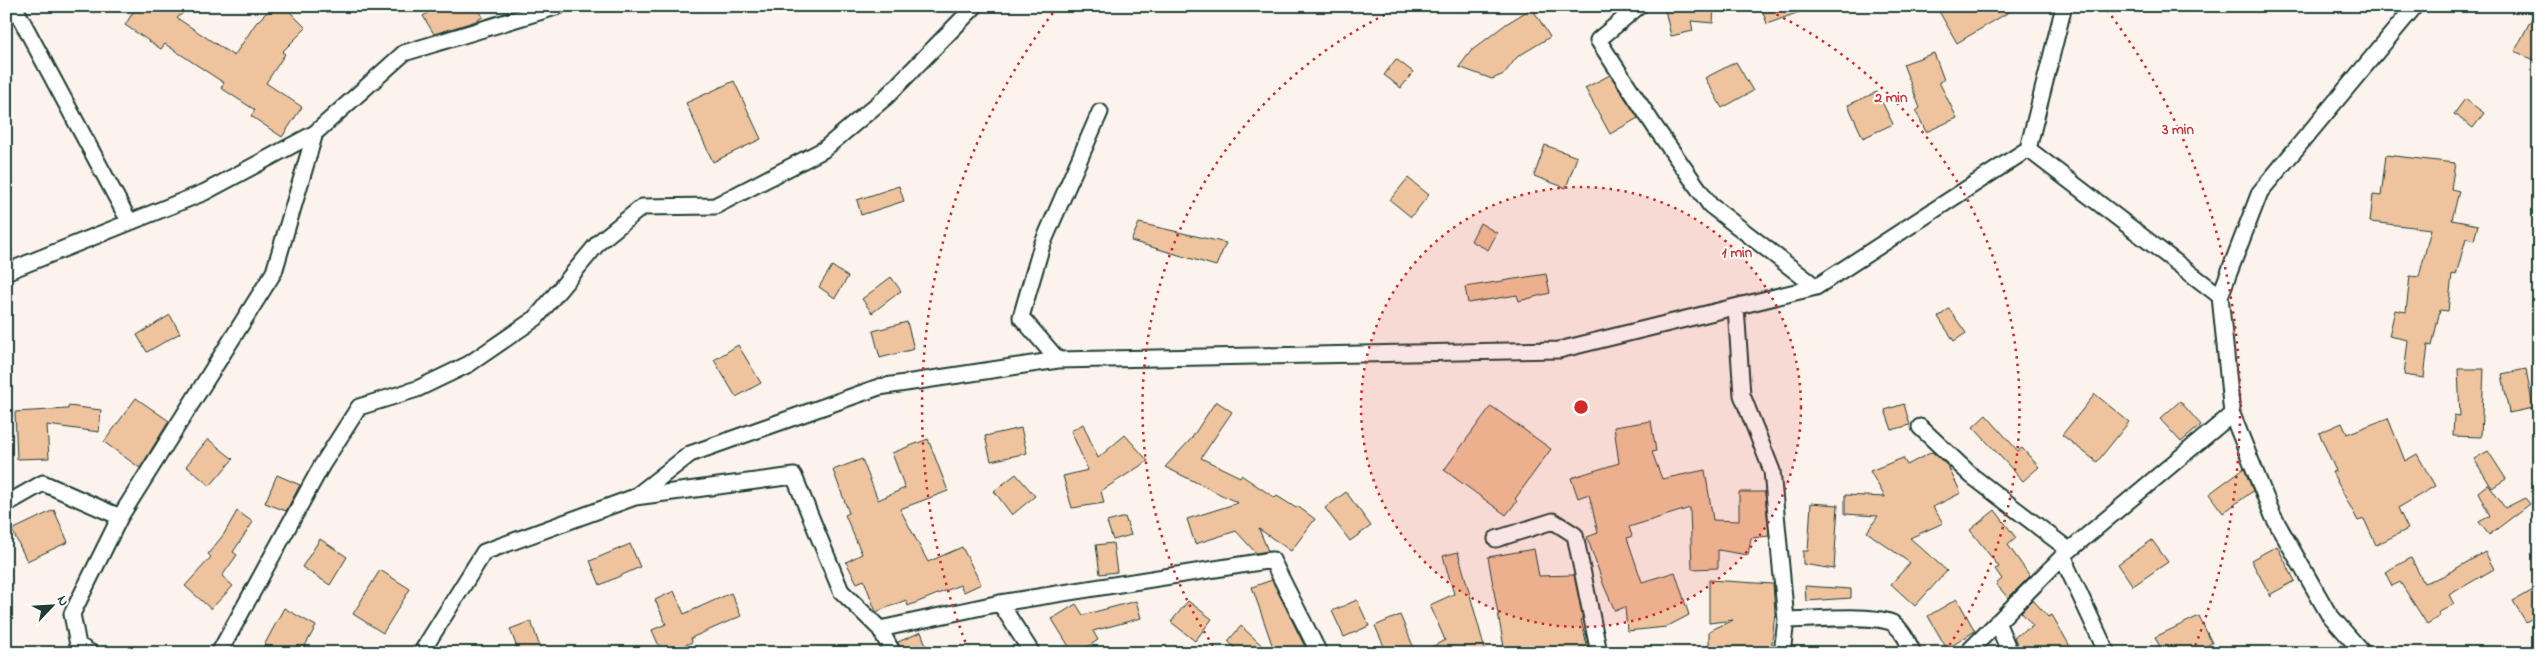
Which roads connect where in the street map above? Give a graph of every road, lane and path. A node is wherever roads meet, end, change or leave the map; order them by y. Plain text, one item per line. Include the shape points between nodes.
1 (14, 6) edge
2 (559, 6) edge
3 (975, 6) edge
4 (1639, 6) edge
5 (2064, 6) edge
6 (2415, 6) edge
7 (1100, 112) dead end
8 (315, 133) junction
9 (2028, 149) junction
10 (130, 222) junction
11 (6, 272) edge
12 (1816, 287) junction
13 (2220, 296) junction
14 (1736, 306) junction
15 (1058, 360) junction
16 (2232, 414) junction
17 (1920, 427) dead end
18 (635, 497) junction
19 (6, 504) edge
20 (120, 517) junction
21 (1496, 539) dead end
22 (2069, 550) junction
23 (1000, 603) junction
24 (1786, 620) junction
25 (1997, 622) junction
26 (880, 629) junction
27 (91, 653) edge
28 (219, 653) edge
29 (421, 653) edge
30 (893, 653) edge
31 (1032, 653) edge
32 (1319, 653) edge
33 (1599, 653) edge
34 (1782, 653) edge
35 (1913, 653) edge
36 (1967, 653) edge
37 (2010, 653) edge
38 (2107, 653) edge
39 (2363, 653) edge

1 - 10 street
2 - 8 street via 404,53
3 - 28 street via 886,97 823,150 715,206 642,207 599,242 536,318 469,364 417,389 359,407 322,465
4 - 12 street via 1598,40 1710,205
5 - 9 street
6 - 13 street via 2260,192
7 - 15 street via 1042,246 1021,317
8 - 10 street via 205,192
8 - 20 street via 274,272
9 - 12 street
9 - 13 street
10 - 11 street
12 - 14 street
13 - 16 street
14 - 15 street via 1559,350
14 - 24 street via 1742,395 1772,471
15 - 18 street via 879,387 690,454
16 - 22 street
16 - 39 street via 2273,516 2328,613
17 - 22 street via 1972,476
18 - 26 street via 794,476 841,591
18 - 29 street via 484,552
19 - 20 street via 43,483
20 - 27 street via 72,614 78,644
21 - 33 street via 1553,521 1575,535
22 - 25 street
22 - 38 street via 2065,554 2067,567
23 - 26 street
23 - 31 street
23 - 32 street via 1272,560
24 - 34 street
24 - 35 street via 1883,619 1901,631
25 - 36 street
25 - 37 street
26 - 30 street

